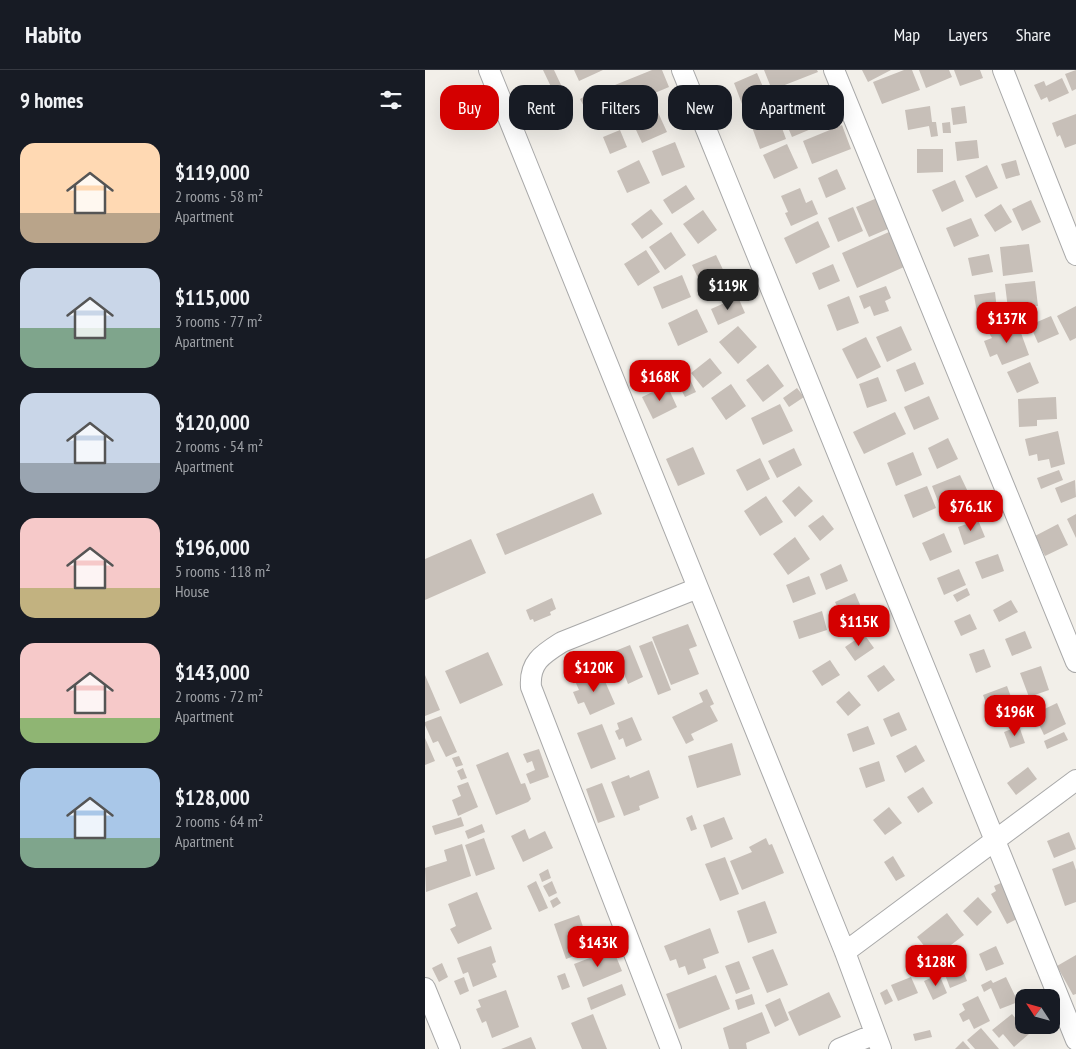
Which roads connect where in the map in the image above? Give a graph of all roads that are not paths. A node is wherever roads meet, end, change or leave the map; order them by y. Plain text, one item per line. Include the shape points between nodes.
1 (489, 70) edge
2 (682, 70) edge
3 (834, 70) edge
4 (1003, 70) edge
5 (1076, 255) edge
6 (699, 588) junction
7 (1076, 662) edge
8 (1076, 780) edge
9 (994, 842) junction
10 (845, 952) junction
11 (425, 988) edge
12 (1076, 1040) edge
13 (878, 1041) edge
14 (450, 1049) edge
15 (671, 1049) edge
16 (839, 1049) edge

1 - 6 street
2 - 9 street
3 - 7 street
4 - 5 street
6 - 10 street
6 - 15 street via 562,642 535,662 530,675 531,687
8 - 9 street
9 - 10 street
9 - 12 street
10 - 13 street
11 - 14 street
13 - 16 street

